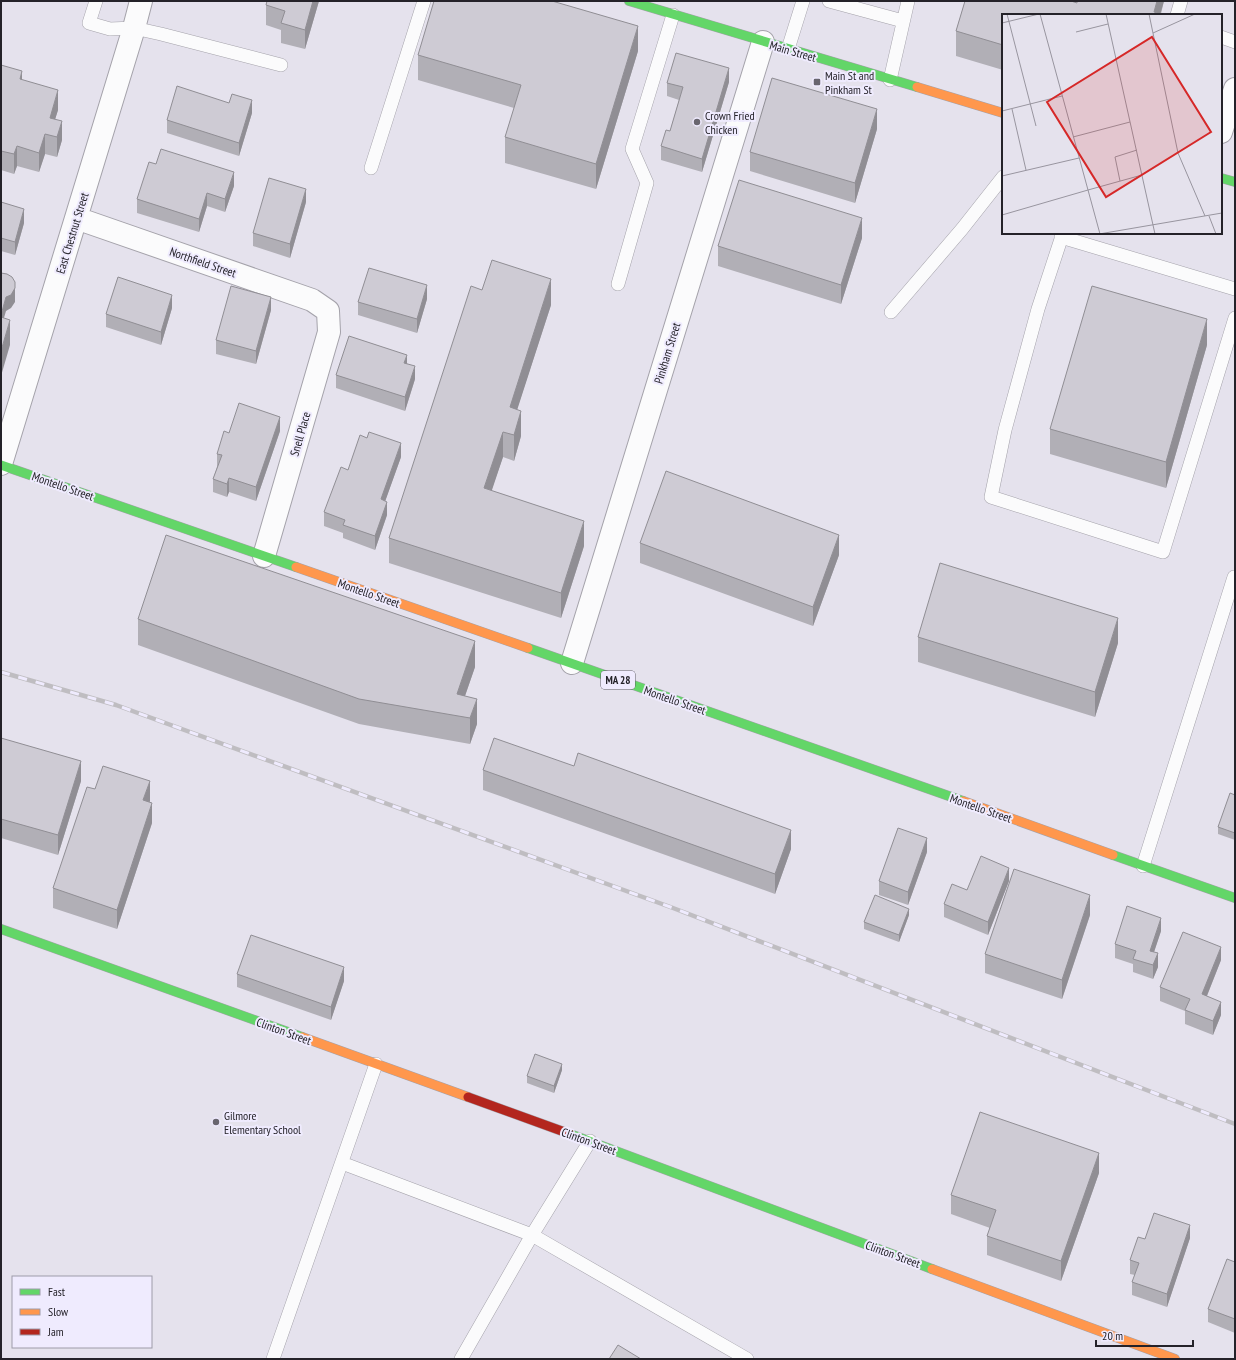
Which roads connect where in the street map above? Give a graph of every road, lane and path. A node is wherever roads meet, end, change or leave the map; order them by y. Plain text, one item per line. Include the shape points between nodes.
1 (96, 1) edge
2 (141, 1) edge
3 (424, 1) edge
4 (629, 1) edge
5 (803, 1) edge
6 (828, 1) edge
7 (908, 1) edge
8 (1181, 1) edge
9 (1177, 14) edge
10 (673, 15) junction
11 (903, 21) junction
12 (134, 28) junction
13 (1222, 37) edge
14 (762, 42) junction
15 (1235, 42) edge
16 (788, 50) junction
17 (281, 65) dead end
18 (890, 80) junction
19 (1235, 89) edge
20 (1002, 113) edge
21 (1222, 129) edge
22 (371, 168) dead end
23 (1002, 178) edge
24 (1222, 178) edge
25 (1235, 182) edge
26 (76, 218) junction
27 (1062, 235) edge
28 (618, 284) dead end
29 (1235, 289) edge
30 (328, 311) joint
31 (891, 312) dead end
32 (1235, 318) edge
33 (1, 464) edge
34 (264, 556) junction
35 (1235, 576) edge
36 (572, 663) junction
37 (1143, 866) junction
38 (1235, 898) edge
39 (1, 929) edge
40 (376, 1064) junction
41 (590, 1141) junction
42 (342, 1163) junction
43 (532, 1235) junction
44 (273, 1359) edge
45 (461, 1359) edge
46 (747, 1359) edge
47 (1175, 1359) edge

1 - 12 lane via 89,23 110,29
2 - 12 street, East Chestnut Street
3 - 22 lane
4 - 10 main road, Main Street
5 - 16 lane
6 - 11 lane
7 - 11 lane
8 - 9 lane
10 - 14 main road, Main Street
10 - 28 lane via 632,149 647,183
11 - 18 lane
12 - 17 lane
12 - 26 street, East Chestnut Street
13 - 15 lane
14 - 16 main road, Main Street
14 - 36 street, Pinkham Street
16 - 18 main road, Main Street
18 - 20 main road, Main Street
19 - 21 street
23 - 31 lane
24 - 25 main road
26 - 30 street, Northfield Street via 312,300
26 - 33 street, East Chestnut Street
27 - 29 lane
27 - 32 lane via 1038,309 1007,423 992,498 1163,552
30 - 34 street, Snell Place via 329,332
33 - 34 main road, Montello Street / MA 28
34 - 36 main road, Montello Street / MA 28
35 - 37 lane
36 - 37 main road, Montello Street / MA 28
37 - 38 main road, Montello Street / MA 28
39 - 40 main road, Clinton Street
40 - 41 main road, Clinton Street
40 - 42 lane
41 - 43 lane
41 - 47 main road, Clinton Street
42 - 43 lane
42 - 44 lane
43 - 45 lane
43 - 46 lane

